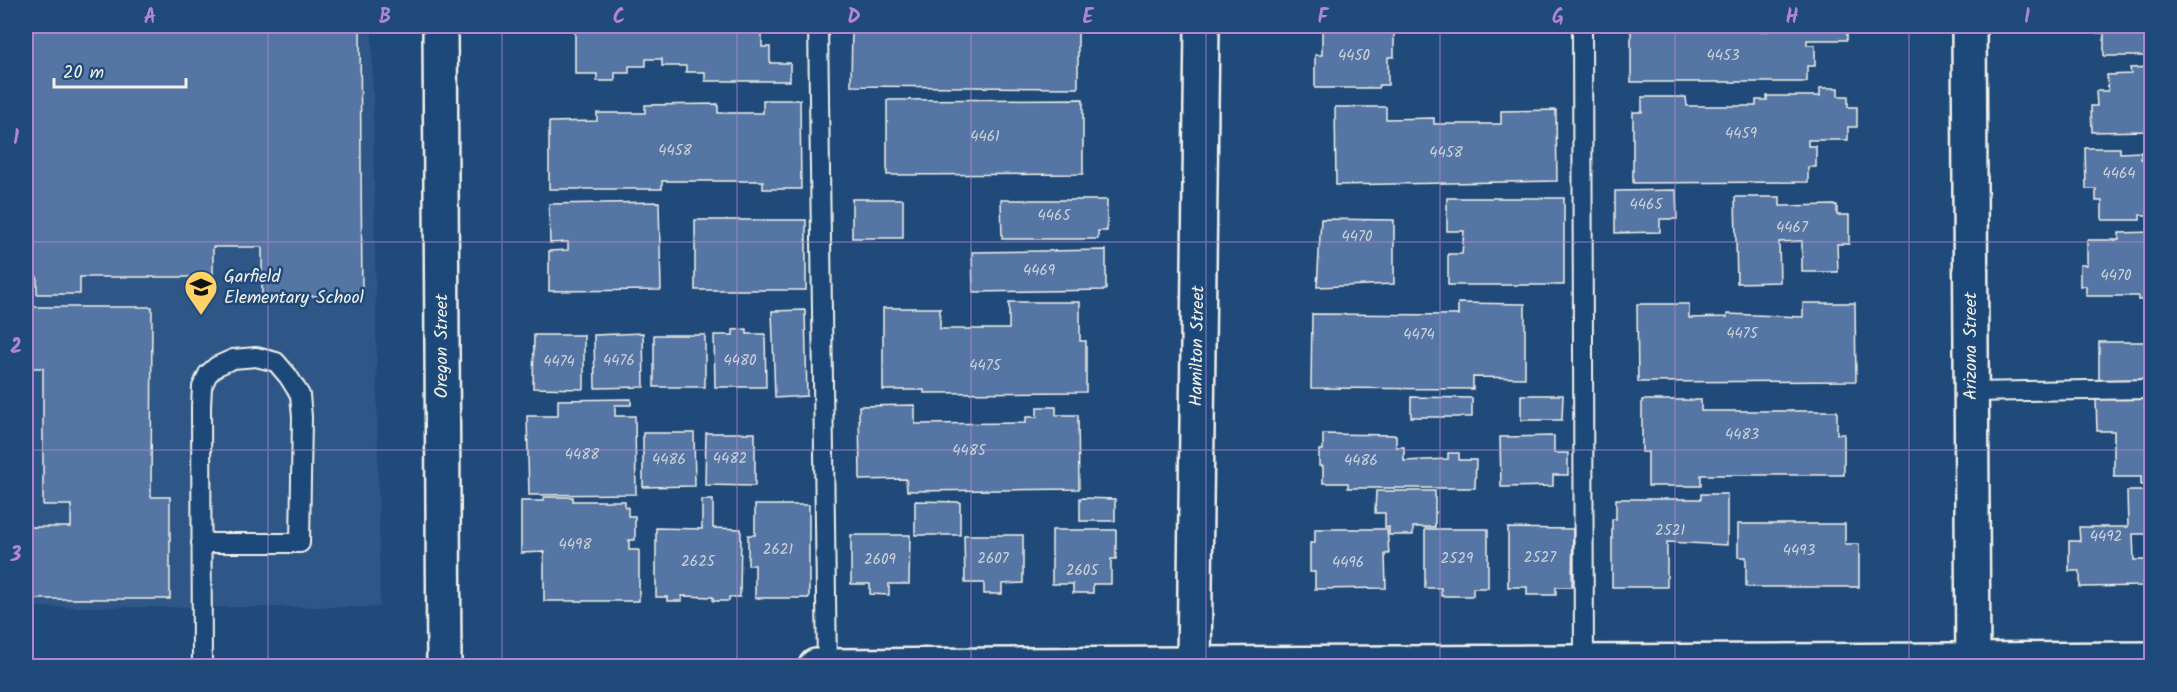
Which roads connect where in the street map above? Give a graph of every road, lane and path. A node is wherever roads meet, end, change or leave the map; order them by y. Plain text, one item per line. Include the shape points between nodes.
1 (440, 26) edge
2 (818, 26) edge
3 (1202, 26) edge
4 (1582, 26) edge
5 (1969, 26) edge
6 (2151, 389) edge
7 (1971, 392) junction
8 (201, 543) junction
9 (2151, 659) edge
10 (1584, 664) edge
11 (1973, 664) edge
12 (1194, 665) edge
13 (202, 666) edge
14 (444, 666) edge
15 (816, 666) edge
16 (827, 666) edge

1 - 14 street, Oregon Street
2 - 16 lane
3 - 12 street, Hamilton Street
4 - 10 lane
5 - 7 street, Arizona Street
6 - 7 lane
7 - 11 street, Arizona Street
8 - 8 lane via 202,387 208,374 233,359 256,357 276,362 300,395 300,543
8 - 13 lane
9 - 11 street
10 - 11 street
10 - 12 street
12 - 16 street
15 - 16 street

